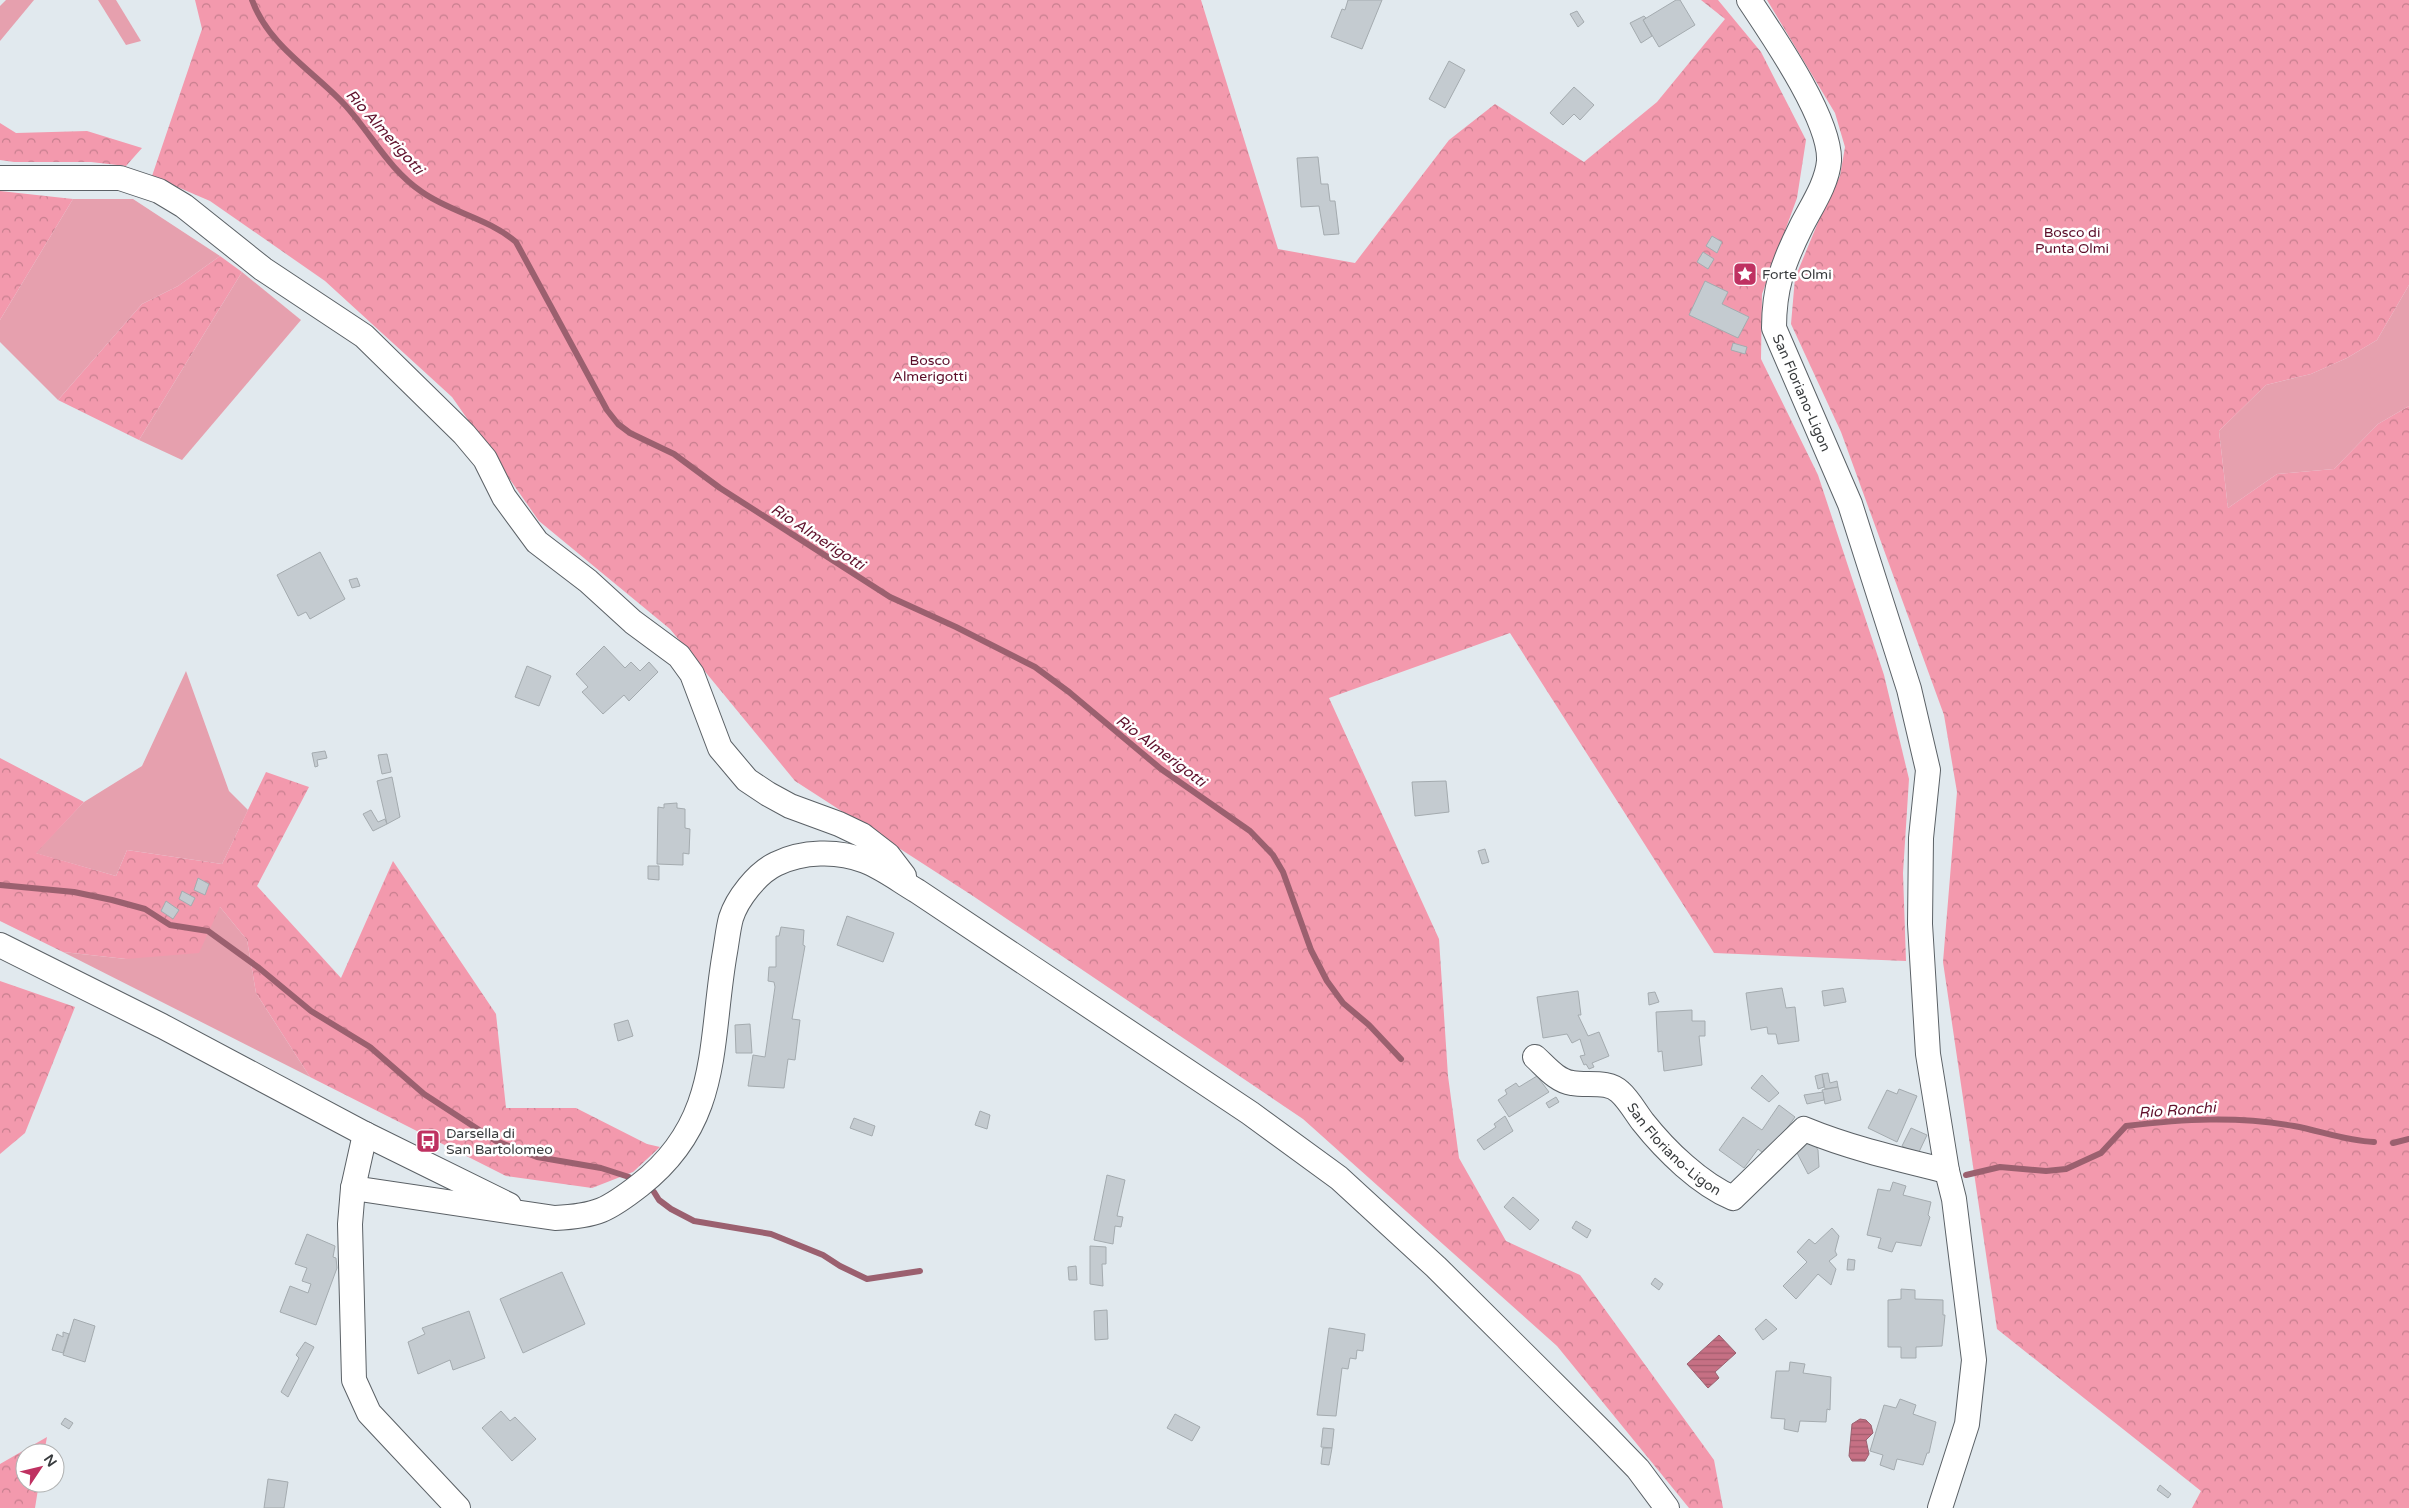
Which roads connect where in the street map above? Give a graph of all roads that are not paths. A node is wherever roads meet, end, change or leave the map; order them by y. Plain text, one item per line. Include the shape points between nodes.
1 (1749, 0) edge
2 (0, 178) edge
3 (916, 891) junction
4 (0, 945) edge
5 (1535, 1057) dead end
6 (365, 1134) junction
7 (1947, 1170) junction
8 (353, 1188) junction
9 (529, 1215) junction
10 (458, 1508) edge
11 (1667, 1508) edge
12 (1940, 1508) edge

1 - 7 street, San Floriano-Ligon via 1773,35 1828,140 1829,163 1820,189 1779,276 1774,328 1850,504 1909,690 1928,770 1921,838 1920,924 1928,1054
2 - 3 street via 120,178 160,192 184,206 263,269 364,336 486,459 504,497 537,542 679,656 692,674 720,748 747,780 790,806 840,824 862,836 888,855
3 - 9 street via 864,860 842,854 823,853 775,864 758,878 741,898 732,918 706,1087 694,1122 666,1162 610,1208 581,1217
3 - 11 street via 1250,1113 1339,1178 1436,1267 1604,1434 1638,1469
4 - 6 street via 162,1026
5 - 7 street, San Floriano-Ligon via 1554,1075 1571,1083 1600,1084 1620,1091 1678,1159 1718,1191 1734,1198 1804,1129 1875,1154
6 - 8 street
6 - 9 street
7 - 12 street, San Floriano-Ligon via 1954,1199 1974,1360 1967,1424
8 - 9 street
8 - 10 street via 350,1233 354,1380 369,1413

